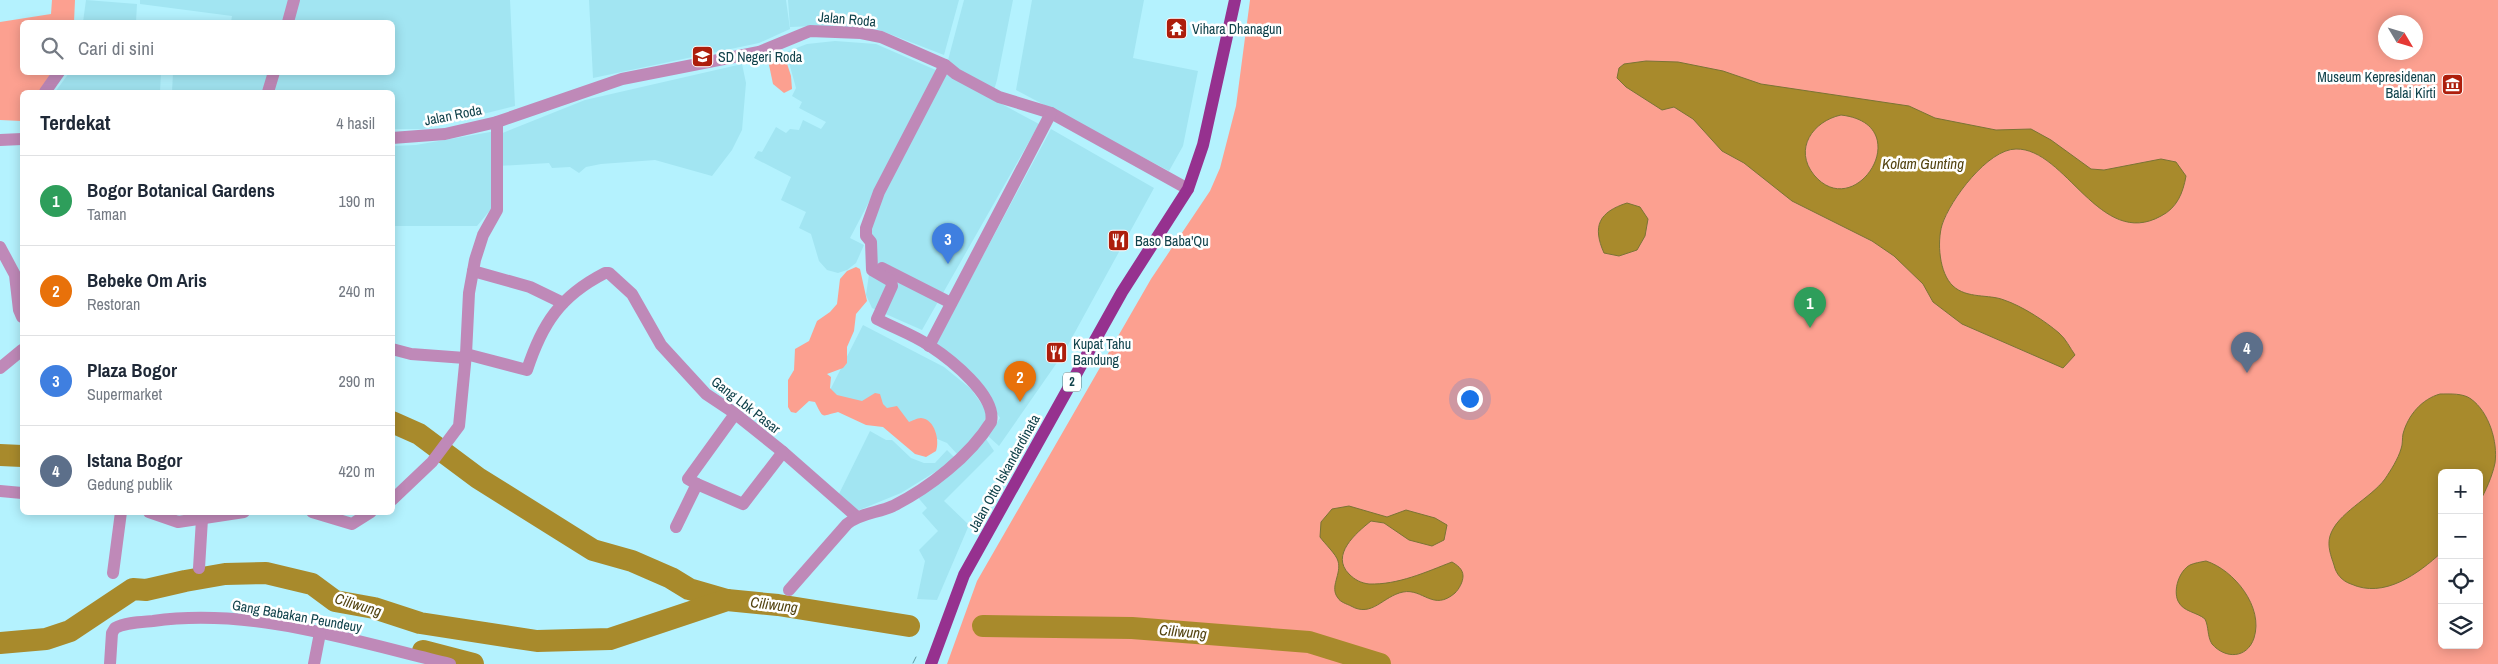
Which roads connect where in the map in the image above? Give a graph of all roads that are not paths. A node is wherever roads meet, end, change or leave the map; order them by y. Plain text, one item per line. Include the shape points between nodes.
1 (294, 0) edge
2 (1229, 0) edge
3 (1234, 0) edge
4 (289, 20) edge
5 (1230, 22) junction
6 (945, 65) junction
7 (56, 75) edge
8 (273, 75) edge
9 (46, 90) edge
10 (269, 90) edge
11 (1051, 113) junction
12 (497, 122) junction
13 (395, 138) edge
14 (20, 139) edge
15 (0, 140) edge
16 (1188, 189) junction
17 (0, 247) edge
18 (871, 262) junction
19 (473, 271) junction
20 (563, 303) junction
21 (951, 303) junction
22 (20, 312) edge
23 (929, 346) junction
24 (395, 351) edge
25 (20, 352) edge
26 (466, 356) junction
27 (0, 368) edge
28 (735, 414) junction
29 (783, 452) junction
30 (697, 484) junction
31 (0, 491) edge
32 (20, 493) edge
33 (395, 497) edge
34 (121, 515) edge
35 (158, 515) edge
36 (226, 515) edge
37 (322, 515) edge
38 (366, 515) edge
39 (857, 517) junction
40 (202, 519) junction
41 (676, 527) dead end
42 (199, 568) dead end
43 (113, 573) dead end
44 (789, 590) dead end
45 (320, 633) junction
46 (110, 664) edge
47 (314, 664) edge
48 (450, 664) edge
49 (931, 664) edge

1 - 4 street
2 - 5 main road
3 - 5 main road, Jalan Otto Iskandardinata / 2
5 - 16 main road, Jalan Otto Iskandardinata / 2 via 1203,145
6 - 11 street, Jalan Roda via 999,97
6 - 12 street, Jalan Roda via 881,37 810,31 759,52 622,80
6 - 18 street via 879,192 866,228 866,236 871,242
7 - 9 street
8 - 10 street
11 - 16 street, Jalan Roda
11 - 21 street
12 - 13 street, Jalan Roda via 445,134
12 - 19 street via 497,210 479,246
14 - 15 street
16 - 49 main road, Jalan Otto Iskandardinata / 2 via 1122,292 962,578
17 - 22 street via 15,275
18 - 21 street
18 - 23 street via 872,270 891,281 892,286 877,319
19 - 20 street via 530,287
19 - 26 street
20 - 26 street via 543,328 527,370
20 - 28 street, Gang Lbk Pasar via 605,272 615,278 632,294 661,345 706,394
21 - 23 street
23 - 39 street via 964,373 979,390 991,411 991,422 964,456 937,478 893,506
24 - 26 street
25 - 27 street
26 - 33 street via 459,426 432,462
28 - 29 street, Gang Lbk Pasar
28 - 30 street via 688,478
29 - 30 street via 744,504
29 - 39 street, Gang Lbk Pasar
30 - 41 street
31 - 32 street
34 - 43 street
35 - 40 street via 178,522
36 - 40 street
37 - 38 street via 352,524
39 - 44 street via 847,524
40 - 42 street
45 - 46 street, Gang Babakan Peundeuy via 225,618 182,617 120,625 112,633
45 - 47 street
45 - 48 street, Gang Babakan Peundeuy

